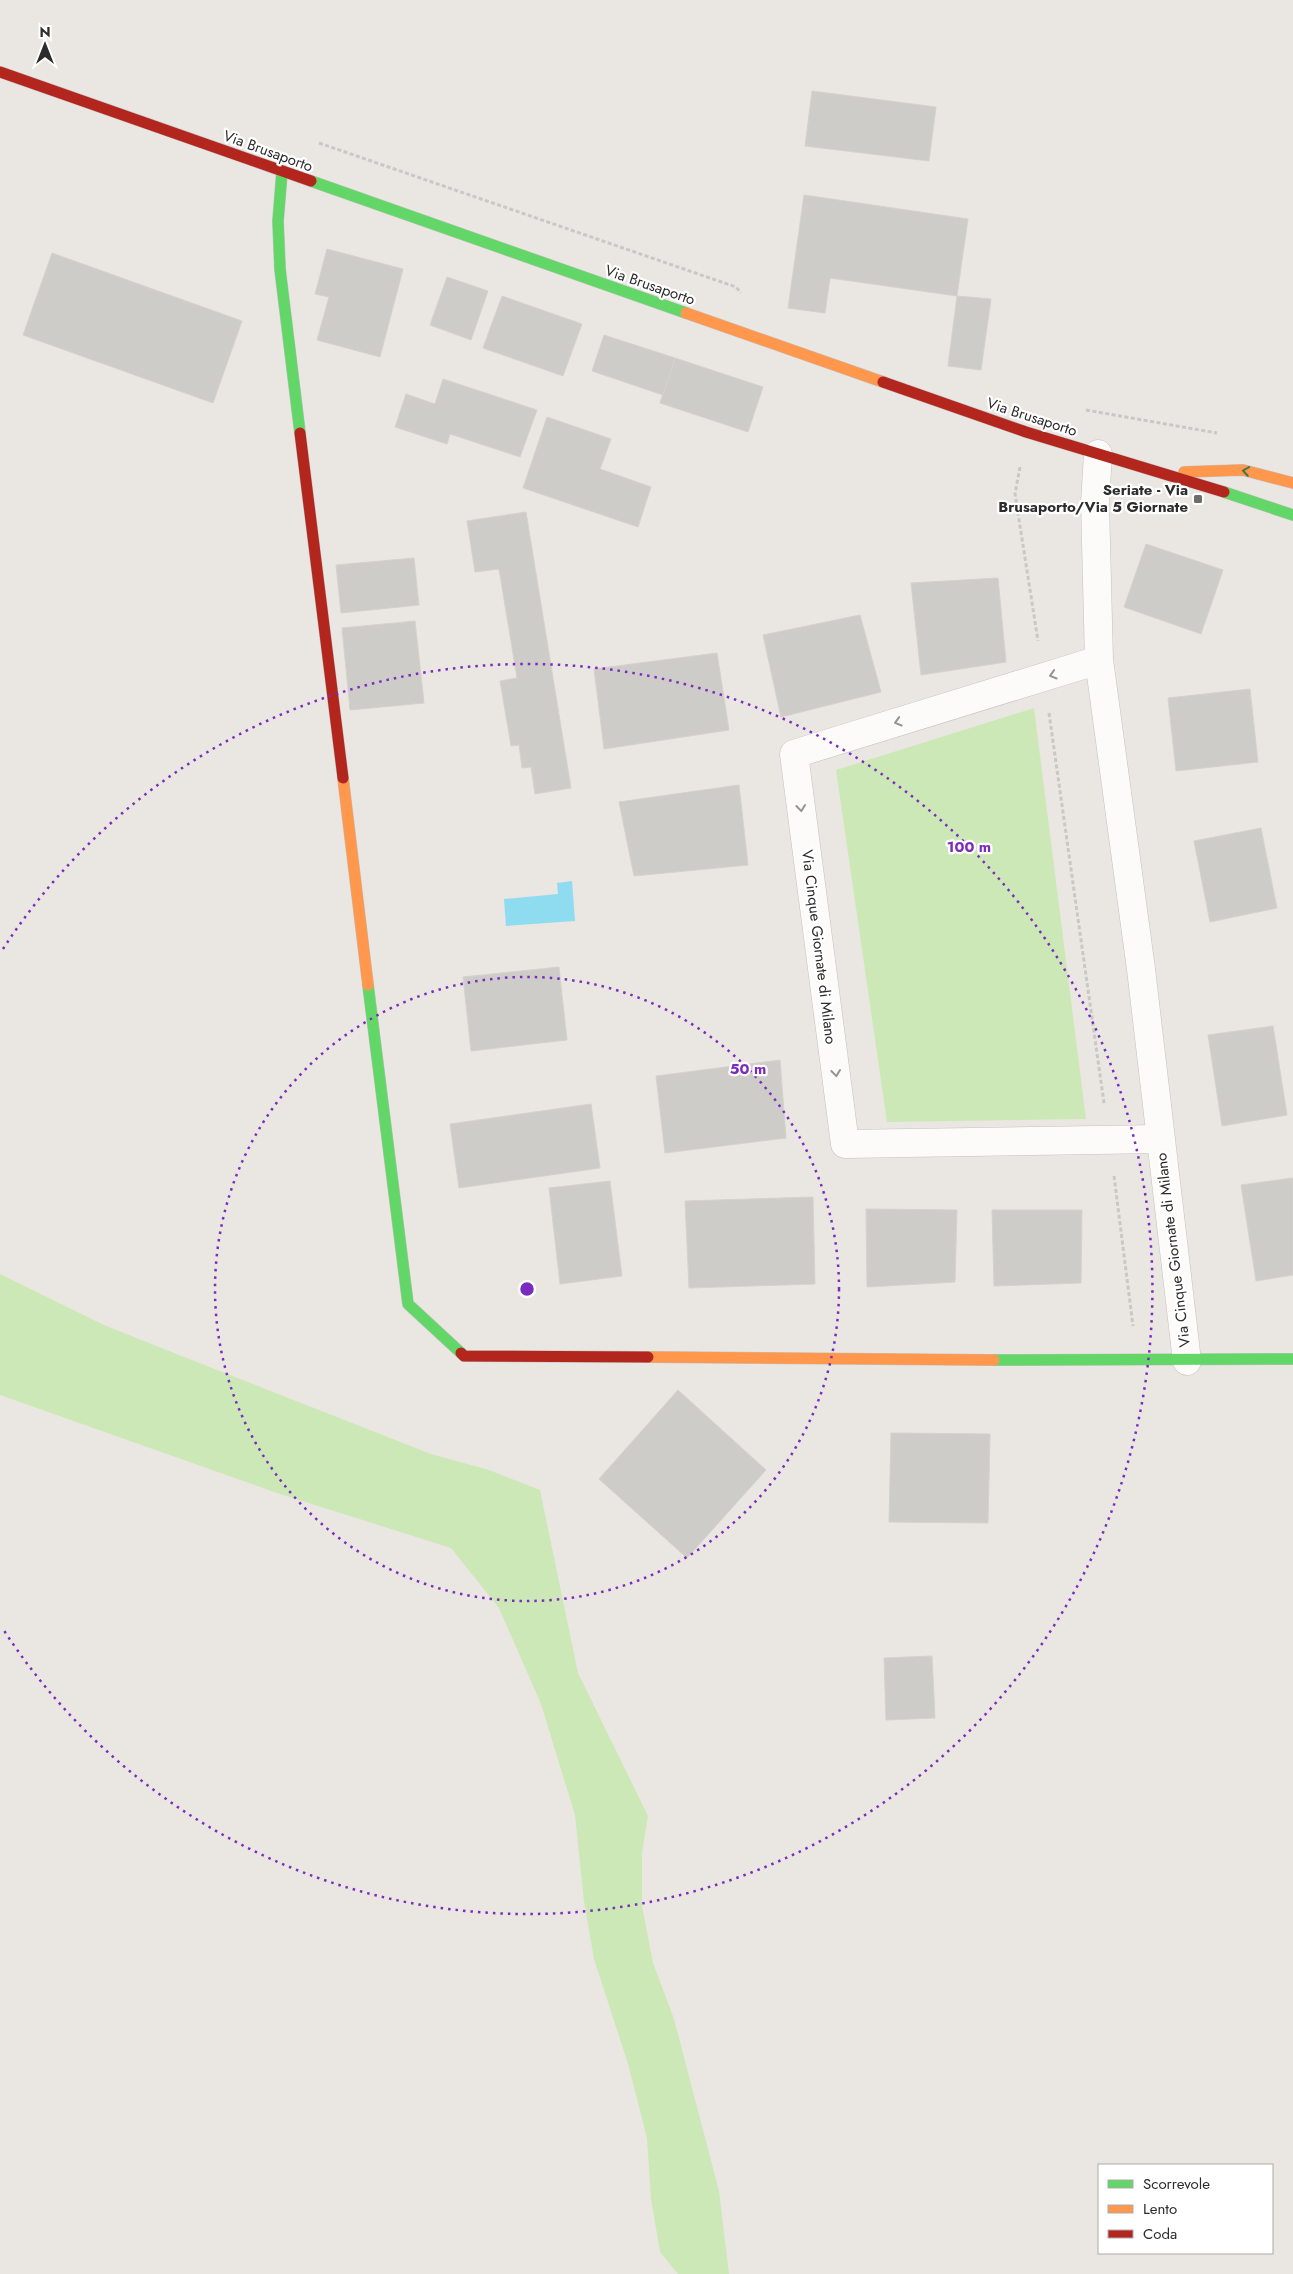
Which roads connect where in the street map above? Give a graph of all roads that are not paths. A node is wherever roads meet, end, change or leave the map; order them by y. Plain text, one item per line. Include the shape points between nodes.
1 (0, 72) edge
2 (282, 172) junction
3 (1098, 454) junction
4 (1163, 472) junction
5 (1293, 483) edge
6 (1293, 515) edge
7 (1100, 660) junction
8 (1160, 1139) junction
9 (1293, 1359) edge
10 (1187, 1360) junction

1 - 2 street, Via Brusaporto
2 - 3 street, Via Brusaporto via 1026,432
2 - 10 street via 278,221 280,268 408,1304 464,1356
3 - 4 street, Via Brusaporto
3 - 7 street, Via Cinque Giornate di Milano via 1095,503
5 -> 4 street via 1243,470
4 - 6 street, Via Brusaporto
7 - 8 street, Via Cinque Giornate di Milano
7 -> 8 street, Via Cinque Giornate di Milano via 794,754 845,1144
8 - 10 street, Via Cinque Giornate di Milano
9 - 10 street

